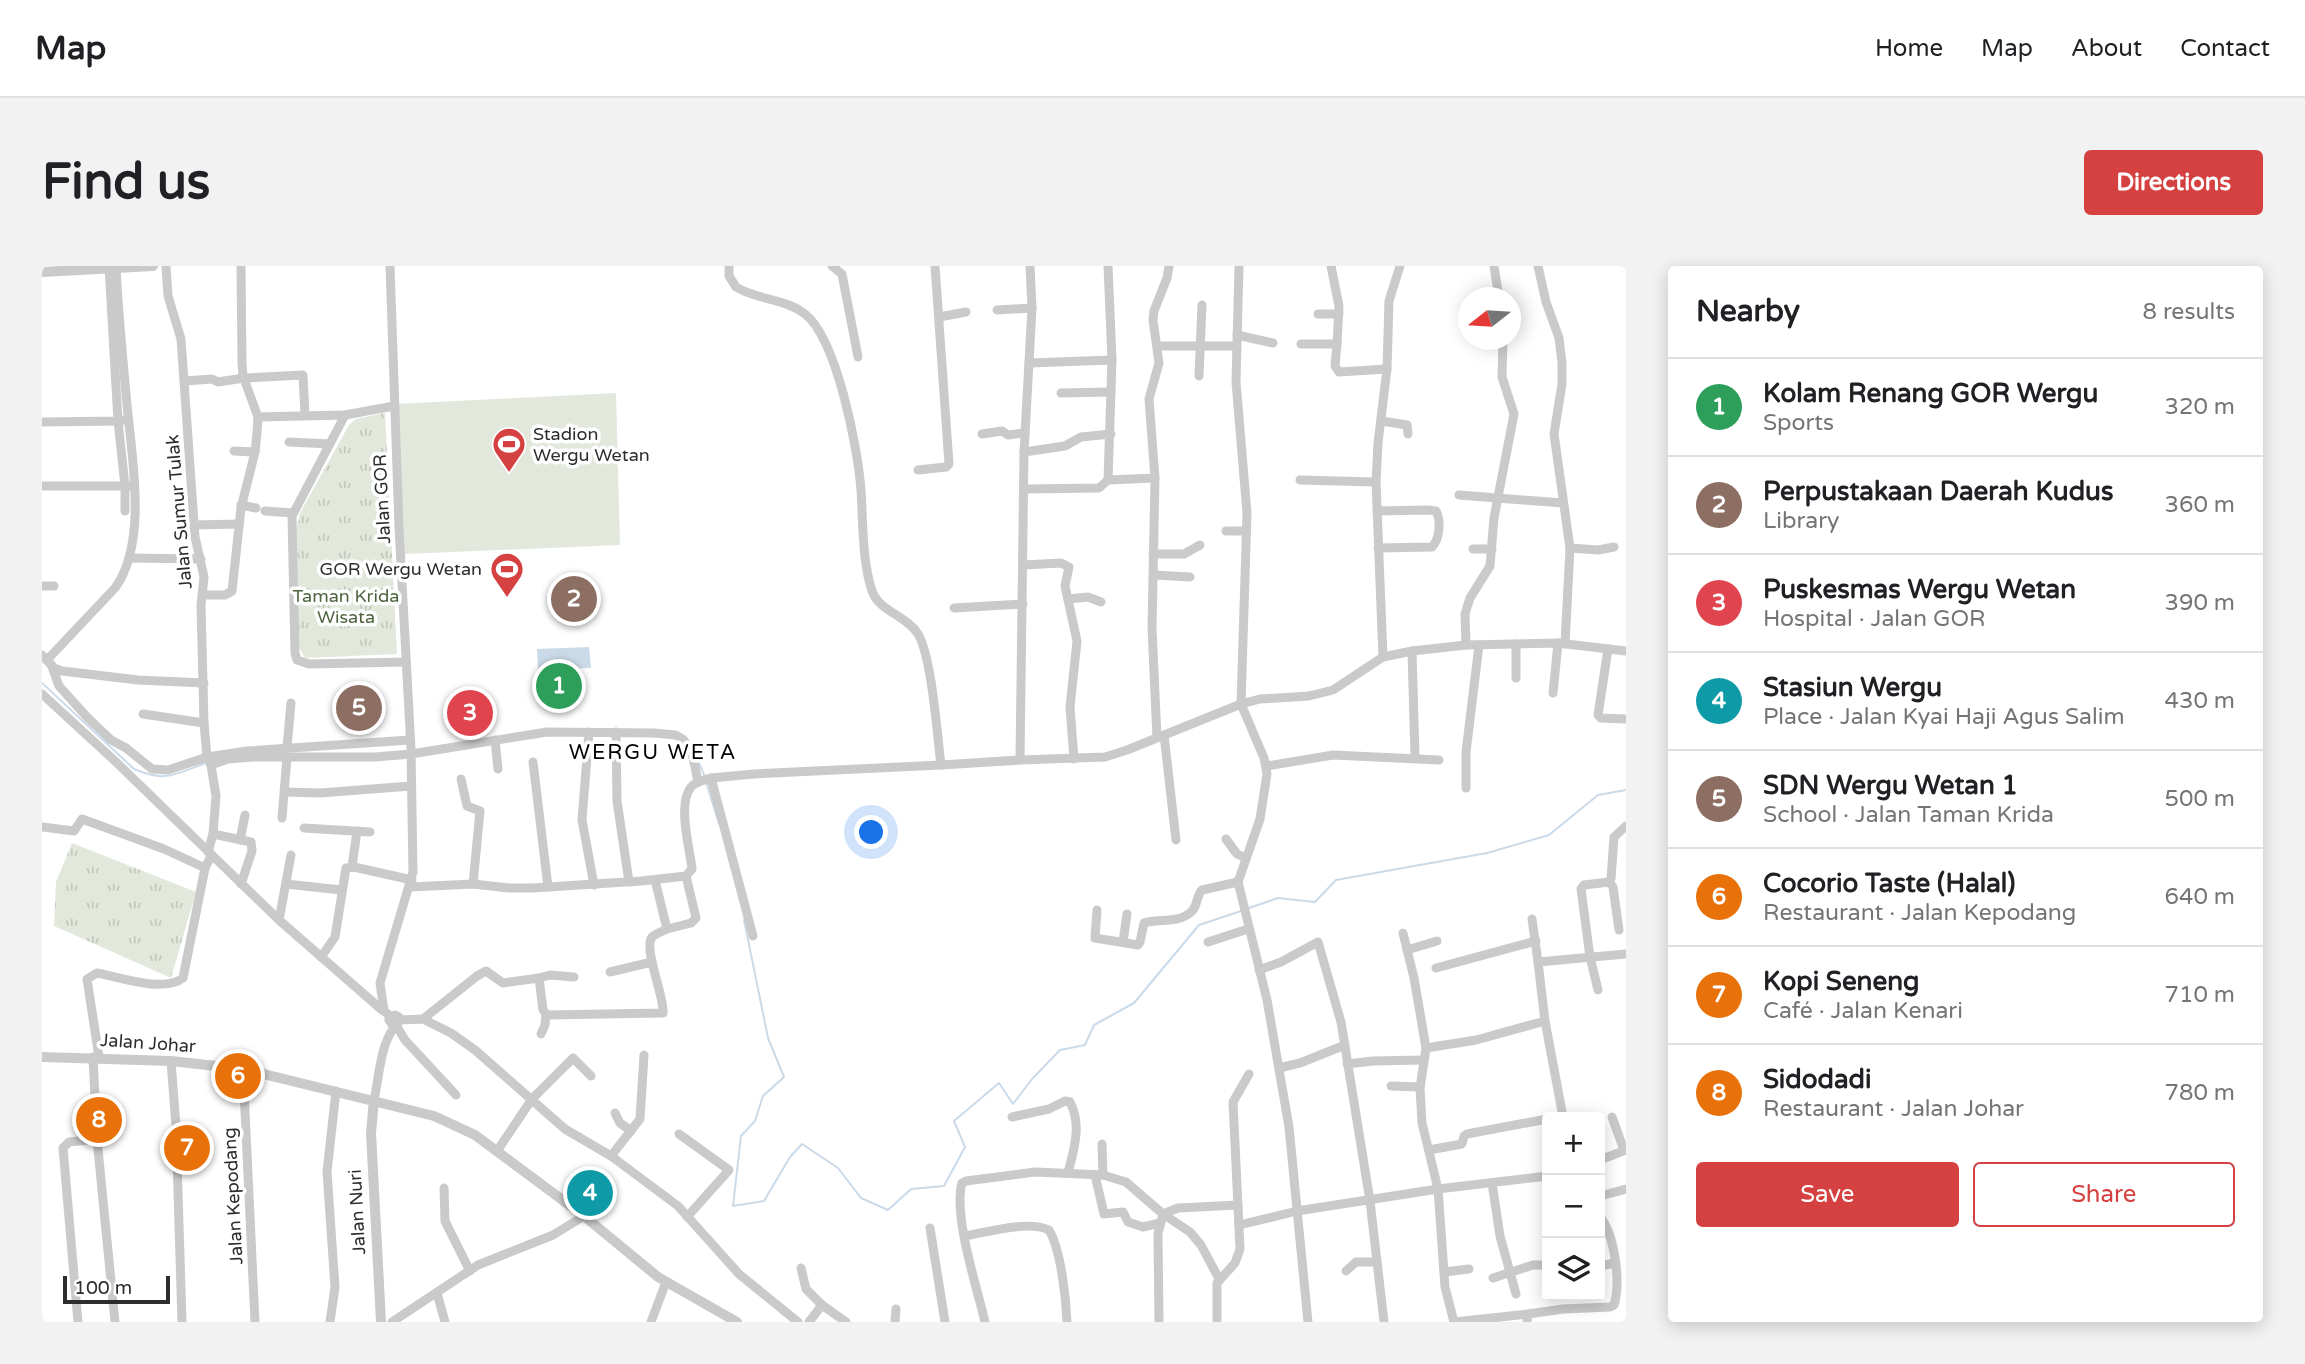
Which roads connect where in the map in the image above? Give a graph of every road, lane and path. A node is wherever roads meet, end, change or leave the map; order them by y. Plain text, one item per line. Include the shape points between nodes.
1 (153, 266) edge
2 (166, 266) edge
3 (241, 266) edge
4 (390, 266) edge
5 (729, 266) edge
6 (832, 266) edge
7 (935, 266) edge
8 (1030, 266) edge
9 (1108, 266) edge
10 (1169, 266) edge
11 (1239, 266) edge
12 (1331, 266) edge
13 (1400, 266) edge
14 (1494, 266) edge
15 (1538, 266) edge
16 (113, 268) edge
17 (42, 272) edge
18 (1497, 287) edge
19 (1202, 305) dead end
20 (1032, 308) junction
21 (997, 310) dead end
22 (966, 312) dead end
23 (1318, 314) dead end
24 (1339, 314) junction
25 (939, 317) junction
26 (1237, 335) junction
27 (1273, 343) dead end
28 (1301, 344) dead end
29 (1337, 344) junction
30 (1199, 345) junction
31 (1158, 346) junction
32 (1236, 346) junction
33 (1503, 350) edge
34 (858, 357) dead end
35 (1112, 360) junction
36 (1029, 363) junction
37 (1387, 369) junction
38 (1199, 376) dead end
39 (244, 378) junction
40 (185, 381) junction
41 (1111, 392) junction
42 (1061, 393) dead end
43 (394, 407) junction
44 (305, 415) junction
45 (345, 415) junction
46 (257, 417) junction
47 (123, 420) junction
48 (1382, 421) junction
49 (42, 422) edge
50 (982, 433) dead end
51 (1025, 433) junction
52 (1111, 434) junction
53 (1408, 435) dead end
54 (289, 442) dead end
55 (330, 444) junction
56 (234, 451) dead end
57 (255, 452) junction
58 (1024, 452) junction
59 (918, 470) dead end
60 (1155, 478) junction
61 (1108, 480) junction
62 (1300, 480) dead end
63 (1376, 482) junction
64 (42, 486) edge
65 (129, 486) junction
66 (1025, 489) junction
67 (1459, 495) dead end
68 (1497, 499) junction
69 (1563, 503) junction
70 (242, 505) junction
71 (125, 511) dead end
72 (1377, 511) junction
73 (293, 513) junction
74 (239, 524) junction
75 (194, 525) junction
76 (1246, 530) junction
77 (1226, 531) dead end
78 (1200, 545) dead end
79 (1614, 547) dead end
80 (1378, 548) junction
81 (1570, 548) junction
82 (1473, 549) dead end
83 (1492, 549) junction
84 (1153, 554) junction
85 (129, 558) junction
86 (201, 559) junction
87 (1023, 565) junction
88 (1154, 575) junction
89 (1190, 577) dead end
90 (42, 586) edge
91 (54, 586) dead end
92 (202, 595) junction
93 (1068, 599) junction
94 (1101, 602) dead end
95 (1023, 604) junction
96 (954, 608) dead end
97 (1516, 644) junction
98 (1562, 644) junction
99 (1466, 645) junction
100 (1479, 645) junction
101 (1608, 649) junction
102 (1412, 651) junction
103 (1626, 651) edge
104 (1383, 657) junction
105 (47, 660) edge
106 (406, 662) junction
107 (1516, 678) dead end
108 (204, 683) junction
109 (1553, 693) dead end
110 (42, 694) edge
111 (291, 703) dead end
112 (1241, 704) junction
113 (143, 714) dead end
114 (1626, 719) edge
115 (204, 723) junction
116 (589, 732) junction
117 (616, 732) junction
118 (1160, 736) junction
119 (495, 740) junction
120 (126, 749) junction
121 (411, 749) junction
122 (287, 752) junction
123 (1415, 757) junction
124 (1074, 759) junction
125 (117, 760) junction
126 (1020, 760) junction
127 (1439, 760) dead end
128 (208, 761) junction
129 (533, 762) dead end
130 (941, 765) junction
131 (1267, 766) junction
132 (498, 769) dead end
133 (461, 779) dead end
134 (705, 780) junction
135 (411, 786) junction
136 (1466, 788) dead end
137 (285, 792) junction
138 (245, 816) dead end
139 (282, 818) dead end
140 (1626, 826) edge
141 (42, 827) edge
142 (304, 828) dead end
143 (357, 831) junction
144 (370, 832) dead end
145 (213, 834) junction
146 (1226, 839) dead end
147 (240, 840) junction
148 (1176, 840) dead end
149 (209, 854) junction
150 (291, 855) dead end
151 (1246, 858) junction
152 (352, 867) junction
153 (205, 868) junction
154 (686, 876) junction
155 (656, 880) junction
156 (1609, 881) junction
157 (629, 882) junction
158 (1238, 882) junction
159 (411, 883) junction
160 (241, 884) junction
161 (286, 884) junction
162 (473, 884) junction
163 (594, 885) junction
164 (548, 887) junction
165 (341, 890) junction
166 (1097, 910) dead end
167 (1127, 914) dead end
168 (1532, 919) dead end
169 (279, 920) junction
170 (1247, 925) junction
171 (667, 929) junction
172 (1619, 930) dead end
173 (1403, 933) dead end
174 (753, 936) dead end
175 (1437, 941) dead end
176 (1536, 941) junction
177 (1123, 942) junction
178 (1208, 942) dead end
179 (1407, 950) junction
180 (1626, 954) edge
181 (321, 957) junction
182 (1590, 957) junction
183 (652, 962) junction
184 (1538, 962) junction
185 (1436, 968) dead end
186 (1259, 970) junction
187 (610, 972) dead end
188 (574, 976) dead end
189 (539, 978) junction
190 (1598, 990) dead end
191 (546, 1014) junction
192 (423, 1019) junction
193 (393, 1020) junction
194 (1545, 1021) junction
195 (541, 1034) dead end
196 (1345, 1045) junction
197 (1426, 1048) junction
198 (644, 1055) dead end
199 (42, 1057) edge
200 (96, 1057) junction
201 (1424, 1060) junction
202 (171, 1061) junction
203 (1347, 1064) junction
204 (1279, 1068) junction
205 (243, 1069) junction
206 (1249, 1074) dead end
207 (591, 1076) dead end
208 (1391, 1086) dead end
209 (1420, 1087) junction
210 (336, 1090) junction
211 (456, 1095) dead end
212 (374, 1100) junction
213 (532, 1100) junction
214 (1562, 1112) edge
215 (615, 1113) dead end
216 (1012, 1117) dead end
217 (1612, 1117) dead end
218 (1542, 1120) edge
219 (631, 1131) junction
220 (679, 1134) dead end
221 (97, 1139) junction
222 (1102, 1144) dead end
223 (1429, 1150) junction
224 (1625, 1150) edge
225 (497, 1151) junction
226 (611, 1156) junction
227 (1605, 1158) edge
228 (1068, 1173) junction
229 (1099, 1175) junction
230 (1542, 1177) edge
231 (1492, 1183) junction
232 (444, 1188) dead end
233 (1438, 1189) junction
234 (1626, 1189) edge
235 (1605, 1195) edge
236 (1370, 1201) junction
237 (1238, 1205) junction
238 (1297, 1211) junction
239 (584, 1216) junction
240 (687, 1217) junction
241 (1162, 1218) junction
242 (1239, 1225) junction
243 (930, 1228) dead end
244 (1605, 1235) edge
245 (965, 1236) junction
246 (1377, 1262) junction
247 (1615, 1263) junction
248 (1542, 1265) edge
249 (1605, 1265) edge
250 (801, 1268) dead end
251 (1469, 1269) dead end
252 (1346, 1270) dead end
253 (470, 1271) junction
254 (1444, 1272) junction
255 (1510, 1272) junction
256 (1493, 1278) dead end
257 (1219, 1279) junction
258 (667, 1282) junction
259 (437, 1293) junction
260 (1516, 1294) dead end
261 (821, 1305) junction
262 (896, 1309) dead end
263 (1527, 1318) edge
264 (732, 1320) edge
265 (78, 1322) edge
266 (115, 1322) edge
267 (182, 1322) edge
268 (255, 1322) edge
269 (330, 1322) edge
270 (381, 1322) edge
271 (392, 1322) edge
272 (446, 1322) edge
273 (651, 1322) edge
274 (798, 1322) edge
275 (809, 1322) edge
276 (846, 1322) edge
277 (895, 1322) edge
278 (945, 1322) edge
279 (985, 1322) edge
280 (1068, 1322) edge
281 (1159, 1322) edge
282 (1217, 1322) edge
283 (1308, 1322) edge
284 (1384, 1322) edge

1 - 16 street
2 - 40 street, Jalan Sumur Tulak
3 - 39 street
4 - 43 street, Jalan GOR
5 - 130 street via 736,287 784,302 807,316 830,351 854,443 870,583 879,602 919,636
6 - 34 street via 842,274
7 - 25 street
8 - 20 street
9 - 35 street
10 - 31 street via 1154,311
11 - 26 street
12 - 24 street
13 - 37 street via 1389,301
14 - 18 street
15 - 69 street via 1562,363 1554,434
16 - 17 street
16 - 47 street
19 - 30 street
20 - 21 street
20 - 36 street
22 - 25 street
23 - 24 street
24 - 29 street
25 - 59 street via 949,464
26 - 27 street
26 - 32 street
28 - 29 street
29 - 37 street via 1335,366 1339,372
30 - 31 street
30 - 32 street
30 - 38 street
31 - 60 street via 1159,363 1149,399
32 - 76 street
33 - 68 street via 1502,377 1514,414
35 - 36 street
35 - 41 street
36 - 51 street
37 - 48 street
39 - 40 street
39 - 44 street via 304,375
39 - 46 street
40 - 75 street, Jalan Sumur Tulak
41 - 42 street
41 - 52 street
43 - 45 street
43 - 106 street, Jalan GOR
44 - 45 street
44 - 46 street
45 - 55 street
46 - 57 street
47 - 49 street
47 - 65 street
48 - 53 street via 1407,425
48 - 63 street
50 - 51 street
51 - 58 street
52 - 58 street via 1084,436 1065,446
52 - 61 street
54 - 55 street
55 - 73 street
56 - 57 street
57 - 70 street
58 - 66 street
60 - 61 street
60 - 84 street
61 - 66 street via 1099,488
62 - 63 street
63 - 72 street
64 - 65 street
65 - 71 street
65 - 85 street via 134,515
66 - 87 street
67 - 68 street
68 - 69 street
68 - 83 street
69 - 81 street
70 - 73 street
70 - 74 street
72 - 80 street
72 - 80 street via 1429,509 1438,515 1437,540 1432,547
73 - 106 street via 297,660 309,664
74 - 75 street
74 - 92 street via 232,591
75 - 86 street, Jalan Sumur Tulak
76 - 77 street
76 - 112 street
78 - 84 street via 1184,554
79 - 81 street
80 - 104 street
81 - 98 street
82 - 83 street
83 - 99 street via 1490,566 1465,614
84 - 88 street
85 - 86 street
85 - 105 street via 115,588
86 - 92 street, Jalan Sumur Tulak
87 - 93 street via 1066,564
87 - 95 street
88 - 89 street
88 - 118 street via 1152,628
90 - 91 street
92 - 108 street, Jalan Sumur Tulak
93 - 94 street via 1088,597
93 - 124 street via 1077,641 1070,707
95 - 96 street
95 - 126 street
97 - 98 street
97 - 100 street
97 - 107 street
98 - 101 street
98 - 109 street
99 - 100 street
99 - 102 street
100 - 136 street
101 - 103 street
101 - 114 street via 1598,715
102 - 104 street
102 - 123 street
104 - 112 street via 1333,690
105 - 108 street via 62,671
105 - 120 street via 65,693 111,740
106 - 121 street, Jalan GOR
108 - 115 street, Jalan Sumur Tulak
110 - 125 street
111 - 122 street
112 - 118 street
112 - 131 street
113 - 115 street
115 - 128 street, Jalan Sumur Tulak
116 - 117 street
116 - 119 street via 547,732
116 - 163 street via 582,820
117 - 134 street via 680,737
117 - 157 street via 617,801
118 - 124 street via 1105,757
118 - 148 street
119 - 121 street
119 - 132 street
120 - 125 street
120 - 128 street via 161,771
121 - 122 street
121 - 122 street
121 - 135 street, Jalan GOR
122 - 128 street
122 - 137 street
123 - 127 street
123 - 131 street via 1334,754
124 - 126 street
125 - 149 street
126 - 130 street
128 - 145 street, Jalan Sumur Tulak via 216,796
129 - 164 street
130 - 134 street
131 - 151 street via 1260,819
133 - 162 street via 467,806 480,811
134 - 154 street via 691,787 686,801 692,869
134 - 174 street
135 - 137 street
135 - 159 street, Jalan GOR
137 - 139 street
138 - 147 street
140 - 156 street via 1614,837
141 - 153 street via 69,832 76,830 82,819
142 - 143 street
143 - 144 street
143 - 152 street
145 - 147 street
145 - 149 street, Jalan Sumur Tulak
146 - 151 street
147 - 160 street via 251,842 252,848
149 - 153 street, Jalan Sumur Tulak
149 - 160 street
150 - 161 street
151 - 158 street
152 - 159 street
152 - 165 street via 344,871
153 - 200 street, Jalan Sumur Tulak via 183,978 173,983 146,983 97,973 87,979
154 - 155 street
154 - 171 street via 696,918
155 - 157 street
155 - 171 street
156 - 172 street
156 - 182 street via 1581,889
157 - 163 street
158 - 170 street
158 - 177 street via 1202,890 1195,908 1185,915 1144,923 1139,944
159 - 162 street
159 - 193 street, Jalan GOR via 380,983
160 - 169 street
161 - 165 street
161 - 169 street
162 - 164 street
163 - 164 street
165 - 181 street via 335,937
166 - 177 street via 1095,938
167 - 177 street
168 - 176 street
169 - 181 street
170 - 178 street
170 - 186 street
171 - 183 street via 651,939
173 - 179 street
175 - 179 street
176 - 184 street
176 - 185 street
179 - 197 street
180 - 182 street
181 - 193 street
182 - 184 street
182 - 190 street
183 - 187 street
183 - 191 street via 663,1013
184 - 194 street
186 - 196 street via 1318,942
186 - 204 street
188 - 189 street
189 - 191 street
189 - 192 street via 503,983 486,971
191 - 195 street
192 - 193 street
192 - 213 street via 460,1039
193 - 211 street via 405,1040
193 - 212 street, Jalan GOR
194 - 197 street via 1476,1041
194 - 214 street
196 - 203 street
196 - 204 street
197 - 201 street
198 - 219 street via 642,1110
199 - 200 street, Jalan Johar
200 - 202 street, Jalan Johar
200 - 221 street
201 - 203 street
201 - 209 street
202 - 205 street, Jalan Johar
202 - 267 street
203 - 236 street
204 - 238 street
205 - 210 street, Jalan Johar
205 - 268 street, Jalan Kepodang
206 - 237 street via 1233,1102
207 - 213 street via 573,1058
208 - 209 street
209 - 223 street
210 - 212 street, Jalan Johar
210 - 269 street via 327,1172 335,1287
212 - 225 street, Jalan Johar via 461,1127
212 - 270 street, Jalan Nuri via 371,1133
213 - 225 street
213 - 226 street via 565,1129
215 - 219 street
216 - 228 street via 1070,1102 1077,1137
217 - 224 street
218 - 223 street via 1467,1134 1462,1144
219 - 226 street
220 - 240 street via 729,1170
221 - 265 street via 69,1142 63,1148
221 - 266 street
222 - 229 street
223 - 233 street
224 - 227 street
225 - 239 street, Jalan Johar
226 - 240 street
228 - 229 street
228 - 245 street via 1019,1173 962,1182
229 - 241 street via 1126,1182
229 - 241 street via 1105,1215 1123,1212 1128,1222 1143,1227
230 - 231 street
231 - 233 street
231 - 255 street
232 - 253 street via 445,1221
233 - 236 street
233 - 254 street
234 - 235 street
236 - 238 street
236 - 246 street
237 - 241 street via 1178,1208
237 - 242 street
238 - 242 street
238 - 283 street
239 - 253 street
239 - 258 street, Jalan Johar
240 - 274 street via 739,1274
241 - 257 street via 1190,1232
241 - 281 street
242 - 257 street via 1238,1257
243 - 278 street
244 - 247 street
245 - 279 street
245 - 280 street via 1014,1227 1049,1230
246 - 252 street via 1356,1262
246 - 284 street
247 - 249 street
247 - 263 street via 1612,1307 1563,1309
248 - 255 street
250 - 261 street via 806,1289
251 - 254 street
253 - 259 street
254 - 263 street via 1454,1322
255 - 256 street
255 - 260 street
257 - 282 street
258 - 264 street, Jalan Johar
258 - 273 street
259 - 271 street
259 - 272 street
261 - 275 street
261 - 276 street
262 - 277 street

